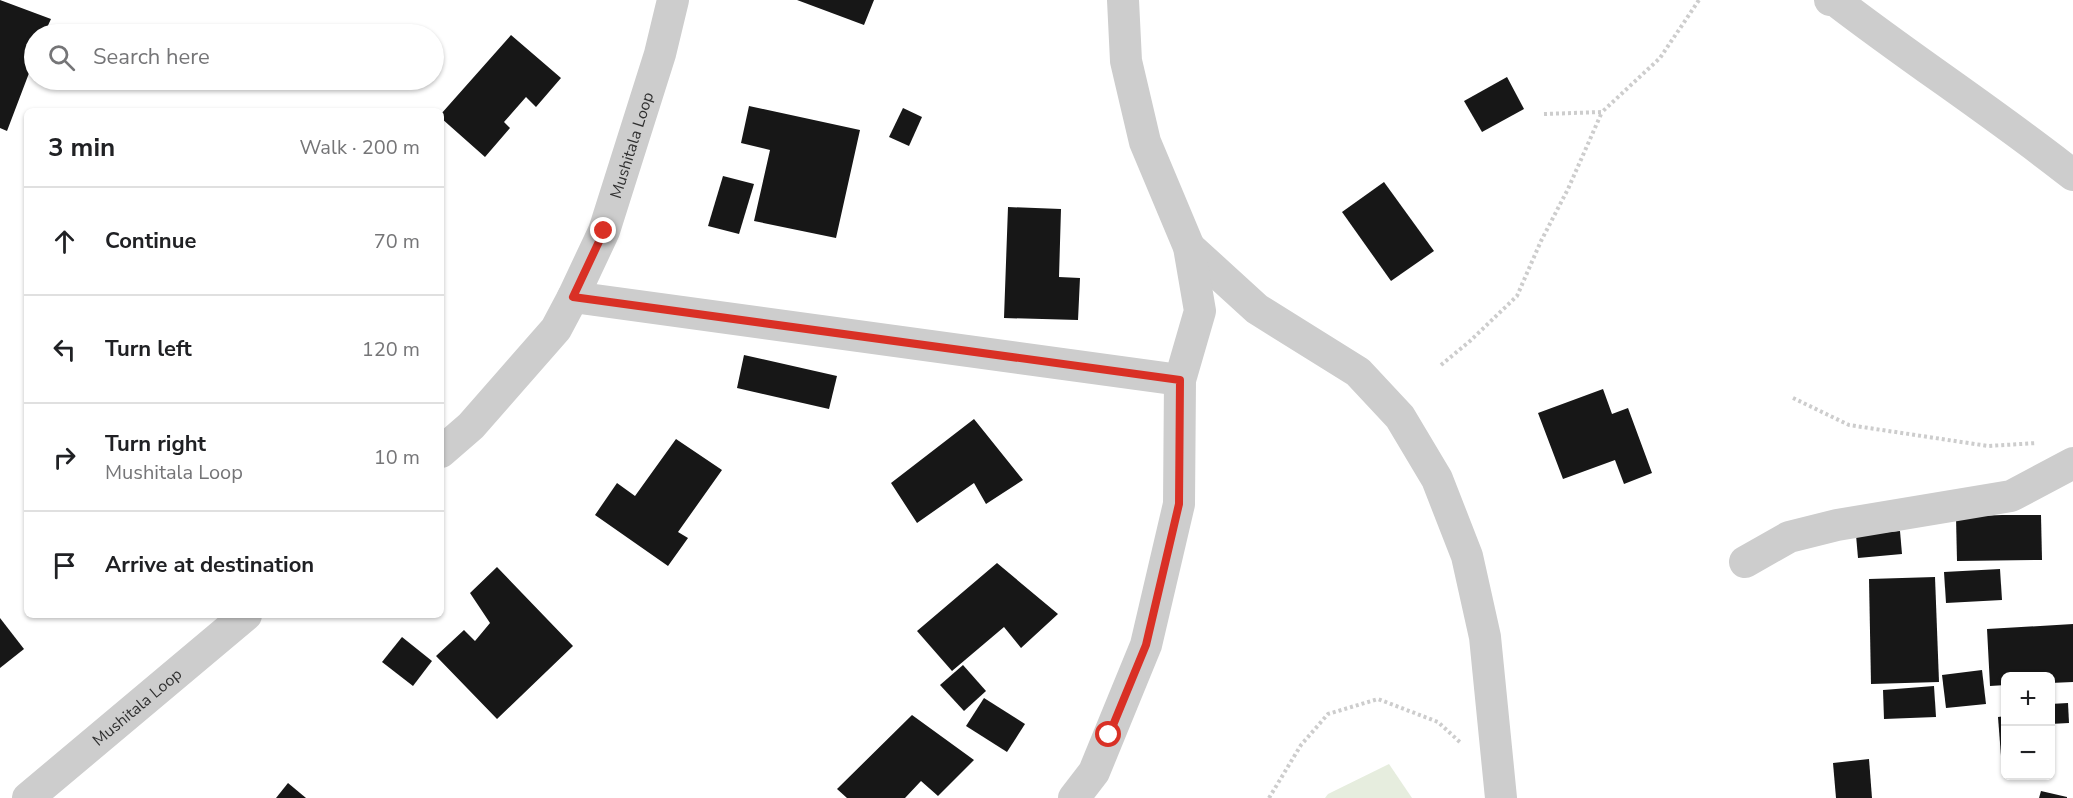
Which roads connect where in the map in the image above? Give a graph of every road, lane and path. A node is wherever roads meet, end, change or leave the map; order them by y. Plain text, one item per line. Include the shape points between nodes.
1 (673, 0) edge
2 (1123, 0) edge
3 (1699, 0) edge
4 (1830, 0) edge
5 (1602, 112) junction
6 (1544, 114) dead end
7 (2073, 175) edge
8 (1189, 247) junction
9 (573, 297) junction
10 (1441, 365) dead end
11 (1180, 380) junction
12 (1793, 398) dead end
13 (2048, 442) dead end
14 (444, 449) edge
15 (2073, 463) edge
16 (1745, 562) dead end
17 (242, 618) edge
18 (1470, 751) dead end
19 (28, 798) edge
20 (1074, 798) edge
21 (1269, 798) edge
22 (1501, 798) edge

1 - 9 street, Mushitala Loop via 604,231
2 - 8 street via 1126,61 1144,142
3 - 5 path via 1660,58
4 - 7 street
5 - 6 path
5 - 10 path via 1517,296
8 - 11 street via 1200,311
8 - 22 street via 1257,309 1358,372 1400,417 1437,479 1467,556 1485,637
9 - 11 street
9 - 14 street, Mushitala Loop via 556,329 471,426
11 - 20 street via 1179,504 1146,645 1094,772
12 - 13 path via 1849,425 1988,446
15 - 16 street via 2011,496 1789,537
17 - 19 street, Mushitala Loop
18 - 21 path via 1438,722 1378,699 1328,714 1301,745

